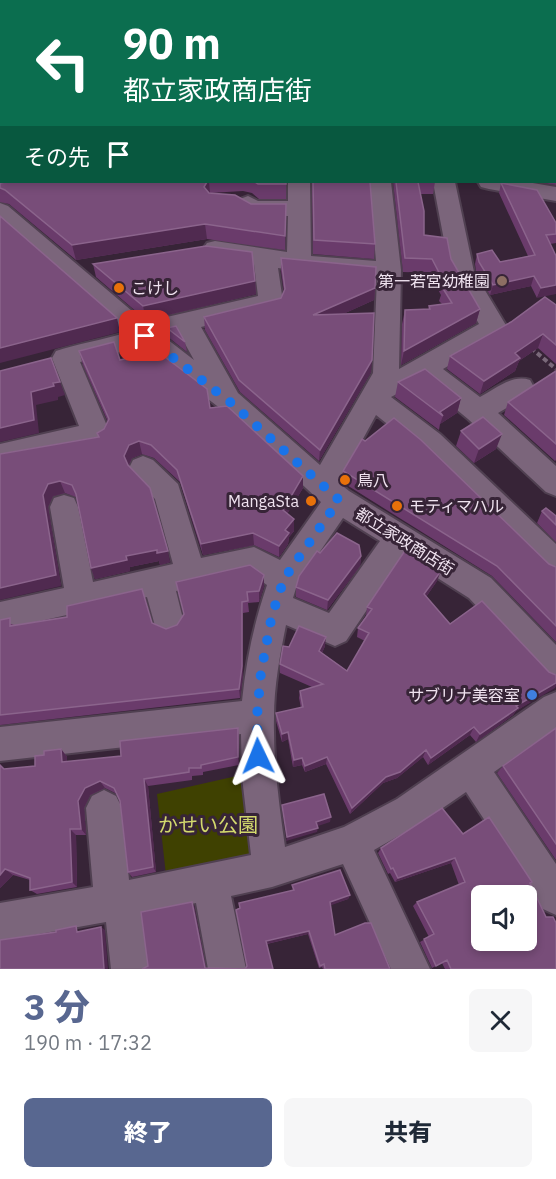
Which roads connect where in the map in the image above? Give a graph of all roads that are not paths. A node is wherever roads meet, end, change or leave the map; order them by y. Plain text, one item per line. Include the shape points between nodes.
1 (298, 183) edge
2 (380, 183) edge
3 (444, 183) edge
4 (495, 183) edge
5 (556, 194) edge
6 (226, 200) edge
7 (298, 209) junction
8 (0, 211) edge
9 (195, 250) edge
10 (265, 256) junction
11 (298, 263) junction
12 (389, 270) junction
13 (185, 321) junction
14 (143, 334) junction
15 (423, 368) junction
16 (521, 387) dead end
17 (375, 394) junction
18 (230, 402) junction
19 (478, 411) junction
20 (0, 455) edge
21 (143, 468) dead end
22 (554, 480) edge
23 (331, 492) junction
24 (64, 507) dead end
25 (399, 538) junction
26 (556, 564) edge
27 (191, 574) junction
28 (159, 582) junction
29 (280, 592) junction
30 (81, 599) junction
31 (0, 616) edge
32 (168, 622) dead end
33 (556, 668) edge
34 (556, 708) edge
35 (257, 716) junction
36 (0, 744) edge
37 (471, 769) junction
38 (104, 808) dead end
39 (352, 843) junction
40 (272, 869) junction
41 (210, 882) junction
42 (556, 896) edge
43 (117, 901) junction
44 (0, 922) edge
45 (130, 969) edge
46 (227, 969) edge
47 (411, 969) edge

1 - 7 street
2 - 12 street
3 - 15 street via 462,272 494,327
4 - 5 street
6 - 7 street via 243,200 252,208
7 - 11 street
8 - 14 street, 都立家政商店街 via 82,269
9 - 10 street
10 - 11 street
10 - 13 street via 271,302
11 - 12 street
12 - 17 street via 386,374
13 - 14 street
13 - 18 street
14 - 18 street, 都立家政商店街
14 - 20 street via 55,361 96,433
15 - 17 street
15 - 19 street
16 - 19 street
17 - 23 street
17 - 26 street
18 - 23 street, 都立家政商店街
19 - 22 street
21 - 27 street via 168,493
23 - 25 street, 都立家政商店街
23 - 29 street
24 - 30 street
25 - 29 street via 335,630
25 - 33 street, 都立家政商店街 via 480,588
27 - 28 street
27 - 29 street via 254,560
28 - 30 street
28 - 32 street
29 - 35 street via 261,672
30 - 31 street
34 - 37 street
35 - 36 street
35 - 40 street via 259,777
37 - 39 street
37 - 42 street
38 - 43 street
39 - 40 street
39 - 47 street
40 - 41 street
41 - 43 street
41 - 46 street
43 - 44 street
43 - 45 street

